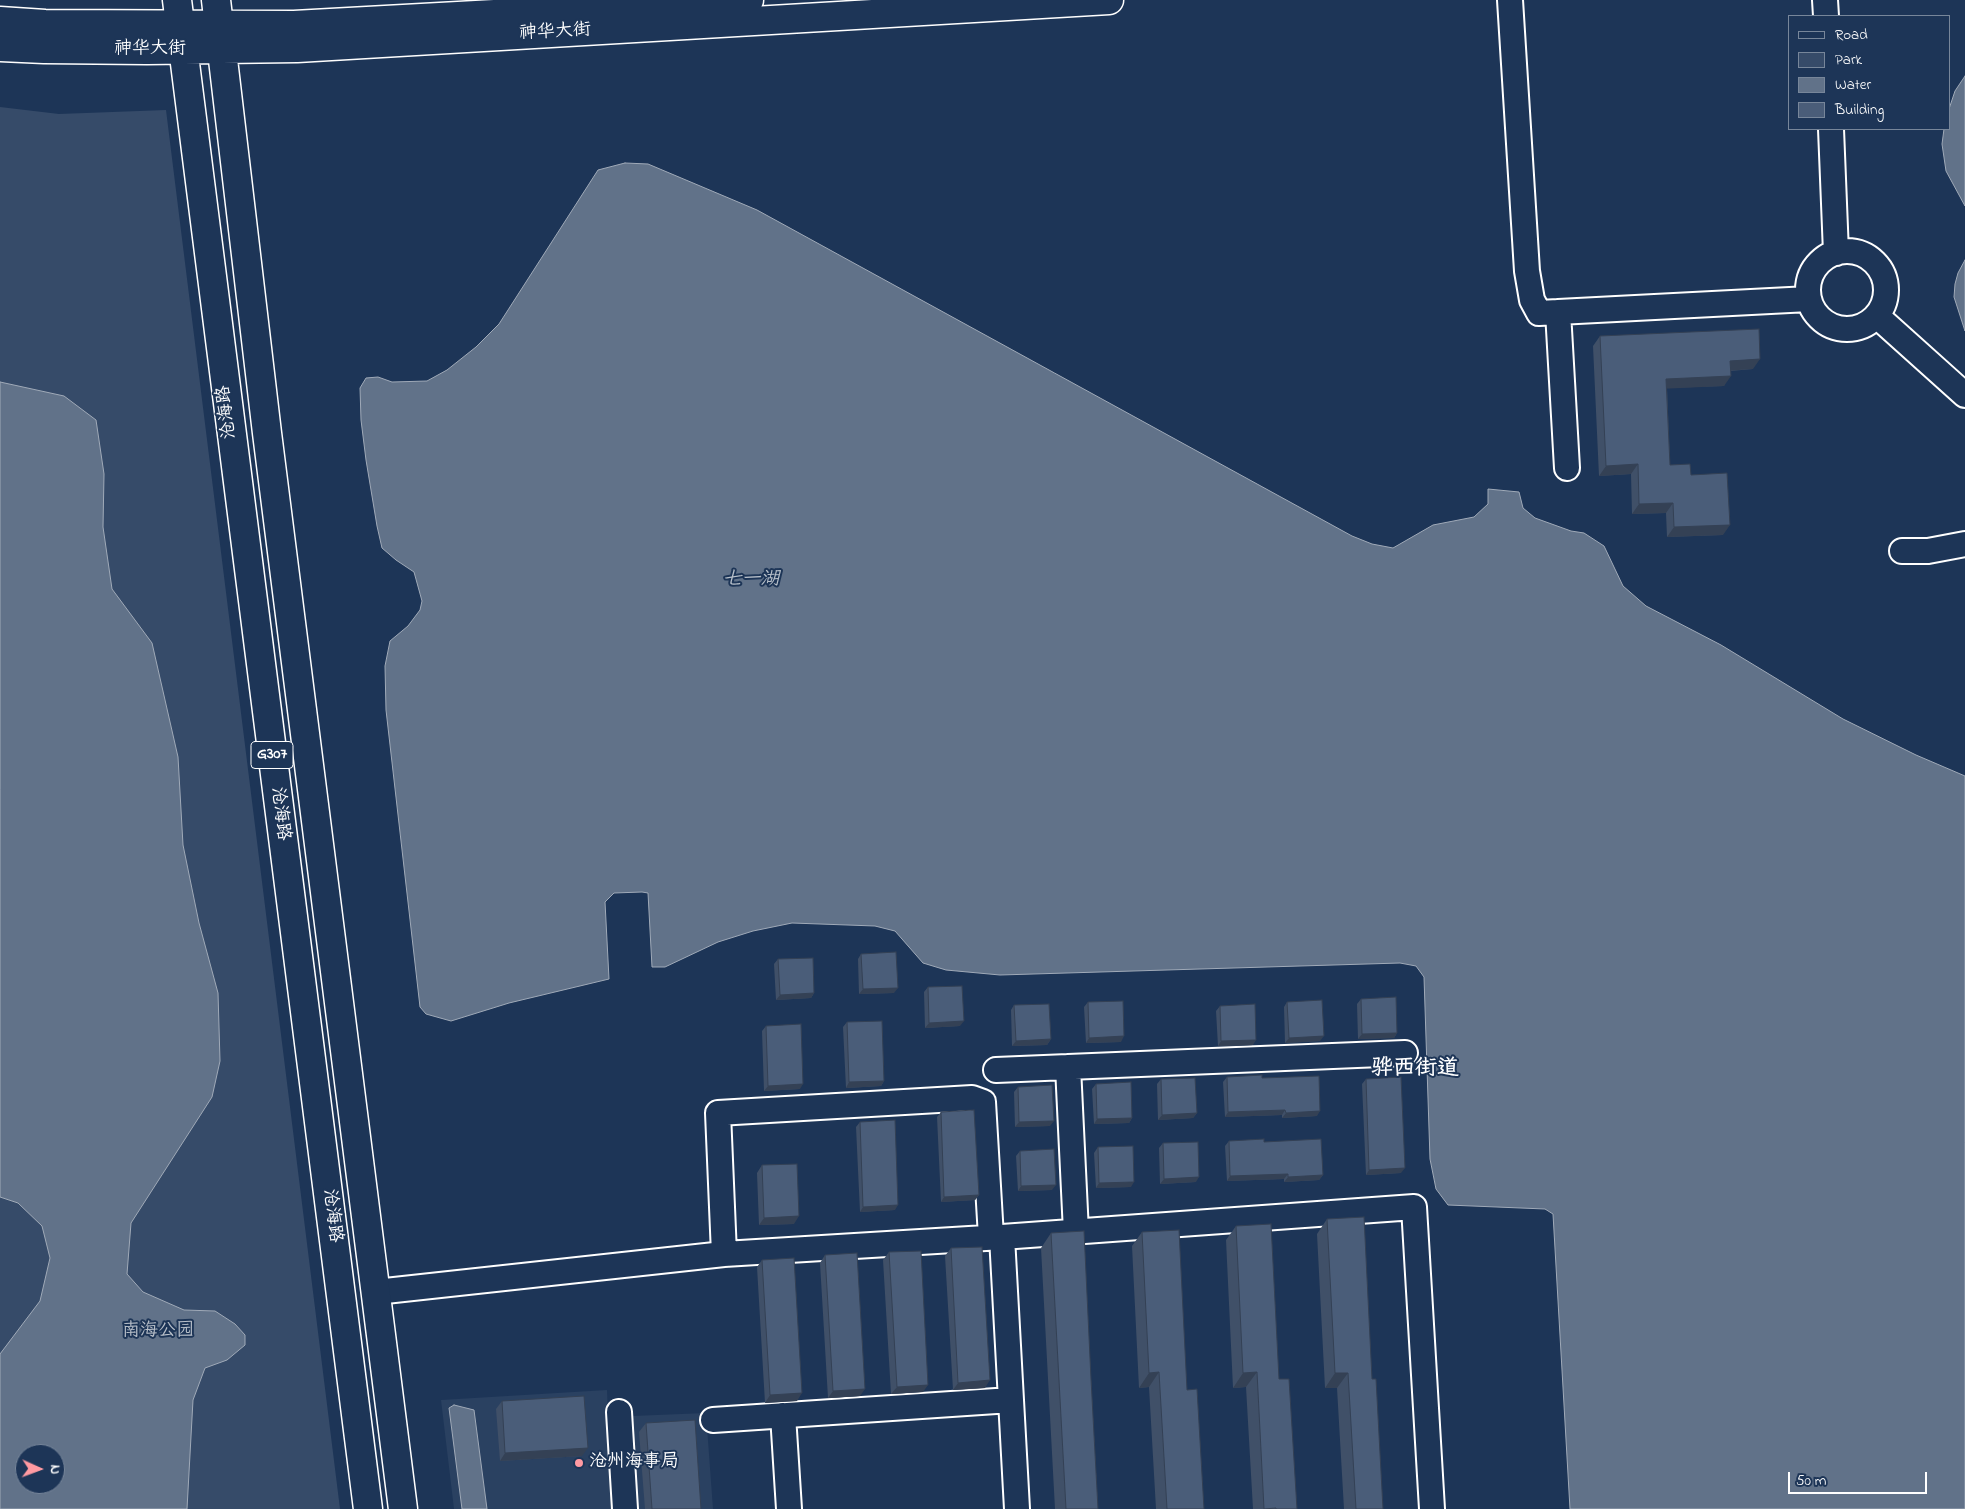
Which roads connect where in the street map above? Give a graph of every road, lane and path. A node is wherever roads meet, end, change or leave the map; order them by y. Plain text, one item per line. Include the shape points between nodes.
1 (749, 0) edge
2 (1109, 0) edge
3 (1510, 0) edge
4 (1825, 0) edge
5 (1826, 15) edge
6 (0, 21) edge
7 (180, 25) edge
8 (220, 25) edge
9 (0, 47) edge
10 (1831, 130) edge
11 (1836, 253) junction
12 (1809, 299) junction
13 (1558, 312) junction
14 (1877, 316) junction
15 (1965, 395) edge
16 (1567, 468) dead end
17 (1965, 544) edge
18 (1902, 551) dead end
19 (1405, 1053) dead end
20 (1068, 1067) junction
21 (996, 1070) dead end
22 (1076, 1232) junction
23 (996, 1237) junction
24 (724, 1254) junction
25 (376, 1292) junction
26 (1011, 1400) junction
27 (619, 1412) dead end
28 (783, 1415) junction
29 (713, 1420) dead end
30 (368, 1509) edge
31 (403, 1509) edge
32 (625, 1509) edge
33 (789, 1509) edge
34 (1017, 1509) edge
35 (1432, 1509) edge

1 - 8 main road, 神华大街 via 294,25
2 - 8 main road, 神华大街 via 298,48
3 - 13 street via 1527,271 1532,300 1539,313
4 - 5 street
6 - 7 main road, 神华大街
7 - 8 main road, 神华大街
7 - 9 main road, 神华大街 via 44,49
7 - 30 main road, 沧海路 / G307
8 - 25 main road, 沧海路 / G307 via 267,434
10 - 11 street
11 - 12 street via 1824,258 1812,272
11 - 14 street via 1863,254 1879,268 1886,293
12 - 13 street
12 - 14 street via 1819,317 1837,328 1858,328
13 - 16 street
14 - 15 street
17 - 18 street via 1928,551
19 - 20 street
20 - 21 street
20 - 22 street
22 - 23 street
22 - 35 street via 1414,1207
23 - 24 street
23 - 24 street via 983,1102 972,1098 718,1113
23 - 26 street
24 - 25 street
25 - 31 main road, 沧海路 / G307
26 - 28 street
26 - 34 street
27 - 32 street
28 - 29 street
28 - 33 street

